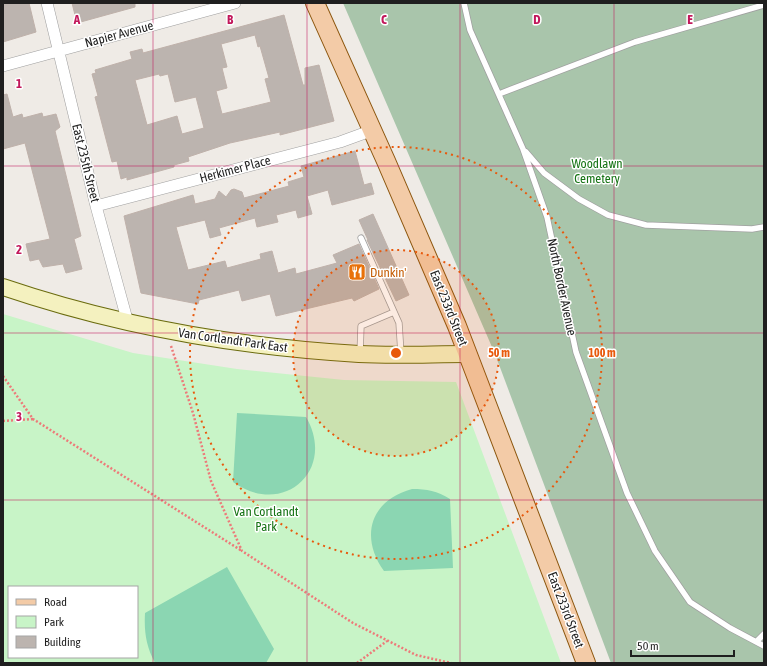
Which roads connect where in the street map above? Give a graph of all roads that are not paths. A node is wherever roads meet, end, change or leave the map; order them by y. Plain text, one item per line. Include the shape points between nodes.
1 (47, 3) edge
2 (235, 3) edge
3 (315, 3) edge
4 (464, 3) edge
5 (764, 5) edge
6 (59, 50) junction
7 (3, 66) edge
8 (499, 94) junction
9 (373, 130) junction
10 (523, 149) junction
11 (96, 206) junction
12 (764, 227) edge
13 (361, 238) dead end
14 (3, 287) edge
15 (394, 312) junction
16 (128, 323) junction
17 (360, 354) junction
18 (468, 354) junction
19 (401, 355) junction
20 (764, 634) edge
21 (757, 642) junction
22 (764, 646) edge
23 (586, 663) edge

1 - 6 street, East 235th Street
2 - 6 street, Napier Avenue
3 - 9 main road, East 233rd Street
4 - 8 lane, North Border Avenue via 470,30
5 - 8 lane via 636,42
6 - 7 street, Napier Avenue
6 - 11 street, East 235th Street
8 - 10 lane, North Border Avenue
9 - 11 street, Herkimer Place via 340,142
9 - 18 main road, East 233rd Street
10 - 12 lane via 544,173 579,199 608,215 646,225 752,229
10 - 21 lane, North Border Avenue via 547,217 576,352 627,493 655,552 690,602
11 - 16 street, East 235th Street
13 - 15 lane
14 - 16 street, Van Cortlandt Park East
15 - 17 lane via 361,326
15 - 19 lane via 398,323
16 - 17 street, Van Cortlandt Park East via 258,345
17 - 19 street, Van Cortlandt Park East
18 - 19 street, Van Cortlandt Park East
18 - 23 main road, East 233rd Street
20 - 21 lane
21 - 22 lane, North Border Avenue

